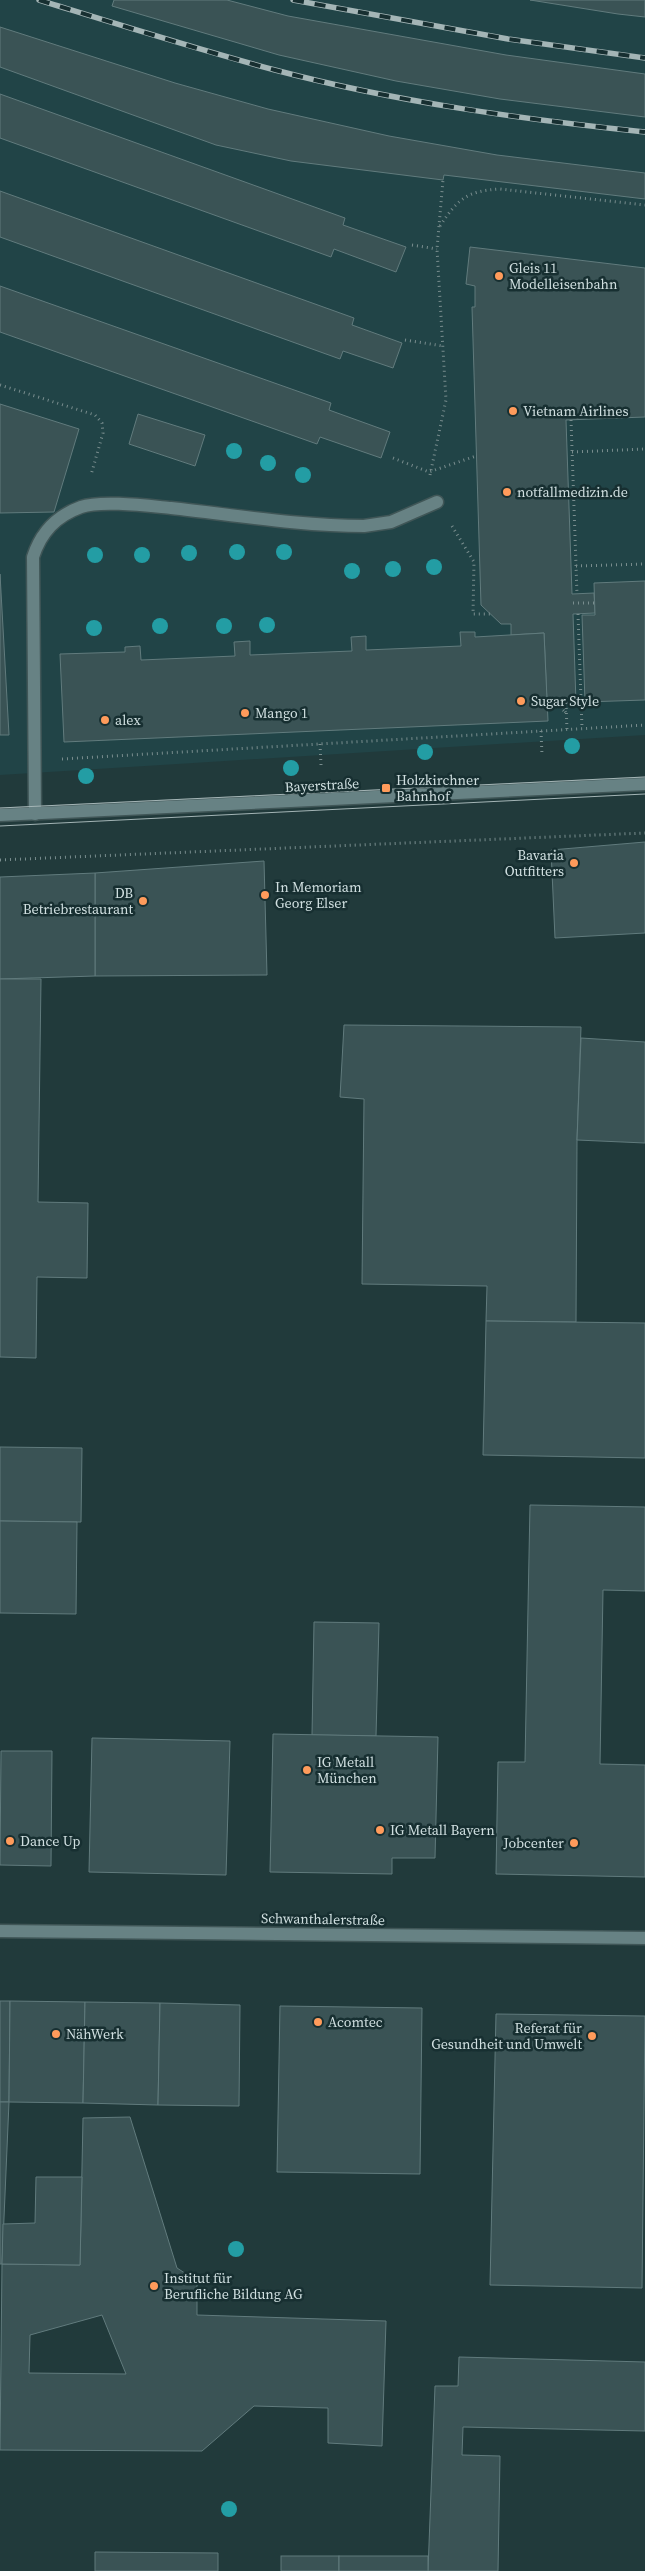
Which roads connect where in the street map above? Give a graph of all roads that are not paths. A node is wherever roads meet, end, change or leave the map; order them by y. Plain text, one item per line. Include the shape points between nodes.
1 (437, 502) road end
2 (645, 784) edge
3 (35, 814) junction
4 (0, 815) edge
5 (0, 1931) edge
6 (645, 1938) edge

1 - 3 street via 391,522 364,526 148,506 82,506 62,516 46,529 33,557
2 - 3 street, Bayerstraße
3 - 4 street, Bayerstraße
5 - 6 street, Schwanthalerstraße

